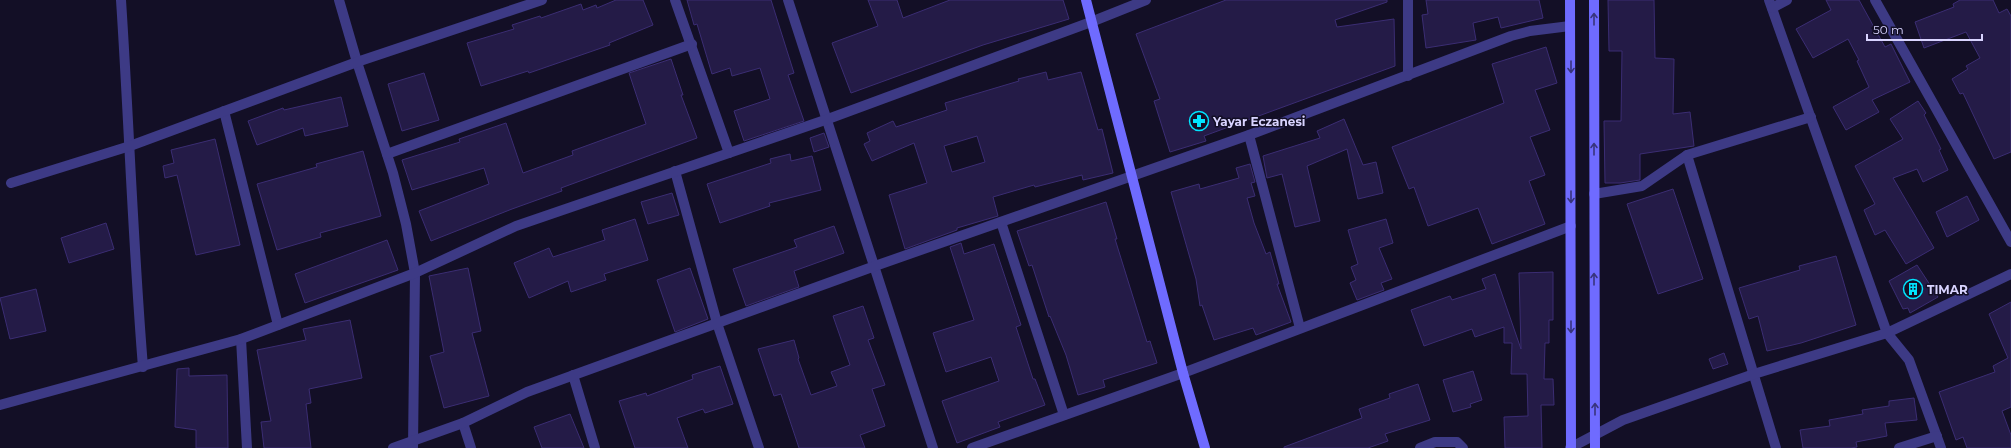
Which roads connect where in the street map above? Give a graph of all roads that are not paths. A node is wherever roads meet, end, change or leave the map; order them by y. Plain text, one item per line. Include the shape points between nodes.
1 (121, 0) edge
2 (339, 0) edge
3 (542, 0) edge
4 (675, 0) edge
5 (788, 0) edge
6 (1086, 0) edge
7 (1146, 0) edge
8 (1408, 0) edge
9 (1570, 0) edge
10 (1594, 0) edge
11 (1787, 0) edge
12 (1875, 0) edge
13 (1771, 4) edge
14 (1091, 22) junction
15 (1570, 26) junction
16 (692, 44) junction
17 (357, 62) junction
18 (1408, 76) junction
19 (224, 111) junction
20 (1810, 117) junction
21 (828, 119) junction
22 (1248, 135) junction
23 (130, 146) junction
24 (729, 153) junction
25 (387, 154) junction
26 (1687, 155) junction
27 (675, 171) junction
28 (1132, 177) junction
29 (11, 183) dead end
30 (1594, 194) junction
31 (1001, 222) junction
32 (1571, 226) junction
33 (2011, 242) edge
34 (875, 266) junction
35 (415, 272) junction
36 (2011, 274) edge
37 (718, 323) junction
38 (278, 325) junction
39 (1300, 328) junction
40 (1886, 333) junction
41 (241, 339) junction
42 (143, 367) junction
43 (1184, 373) junction
44 (1754, 374) junction
45 (572, 376) junction
46 (0, 405) edge
47 (1064, 415) junction
48 (463, 423) junction
49 (1595, 434) junction
50 (1937, 436) junction
51 (413, 444) edge
52 (247, 448) edge
53 (393, 448) edge
54 (471, 448) edge
55 (595, 448) edge
56 (759, 448) edge
57 (933, 448) edge
58 (972, 448) edge
59 (1205, 448) edge
60 (1420, 448) edge
61 (1463, 448) edge
62 (1571, 448) edge
63 (1595, 448) edge
64 (1776, 448) edge
65 (1899, 448) edge
66 (1941, 448) edge

1 - 23 street
2 - 17 street
3 - 17 street
4 - 16 street
5 - 21 street
6 - 14 main road
7 - 14 street
8 - 18 street
9 - 15 main road
30 -> 10 main road
11 - 13 street
12 - 33 street
13 - 20 street
14 - 21 street
14 - 28 main road
15 - 18 street via 1511,36
15 -> 32 main road
16 - 24 street
16 - 25 street
17 - 19 street
17 - 25 street
18 - 22 street
19 - 23 street
19 - 38 street
20 - 26 street
20 - 40 street
21 - 24 street
21 - 34 street
22 - 28 street
22 - 39 street
23 - 29 street
23 - 42 street
24 - 27 street
25 - 35 street via 406,224
26 - 30 street via 1642,186
26 - 44 street
27 - 35 street via 516,226
27 - 37 street
28 - 31 street
28 - 43 main road
49 -> 30 main road
31 - 34 street
31 - 47 street
32 - 39 street
32 -> 62 main road
34 - 37 street
34 - 57 street
35 - 38 street
35 - 51 street
36 - 40 street
37 - 45 street
37 - 56 street
38 - 41 street
39 - 43 street
40 - 44 street
40 - 50 street via 1909,360
41 - 42 street
41 - 52 street
42 - 46 street
43 - 47 street
43 - 59 main road
44 - 49 street via 1623,420
44 - 64 street
45 - 48 street via 527,392
45 - 55 street
47 - 58 street
48 - 51 street
48 - 54 street
49 - 62 street
49 - 63 main road
50 - 65 street
50 - 66 street
51 - 53 street
60 - 61 street via 1435,442 1458,442

